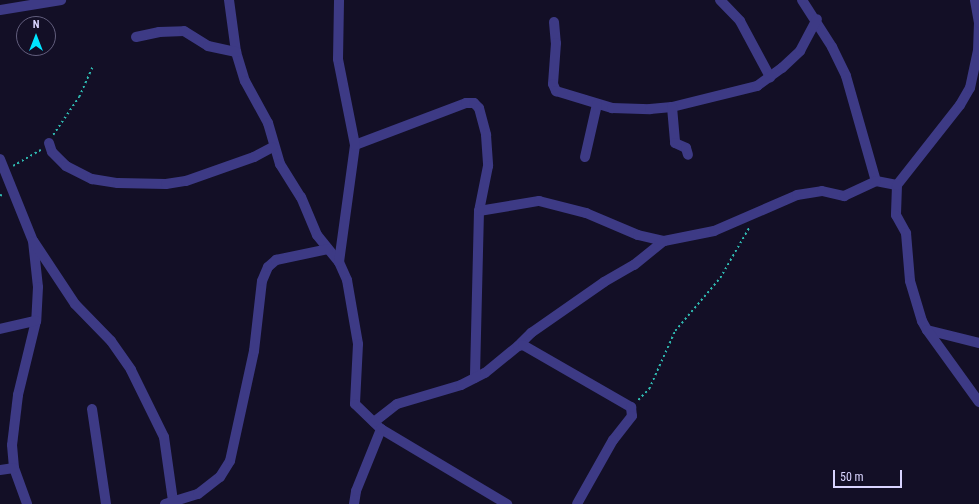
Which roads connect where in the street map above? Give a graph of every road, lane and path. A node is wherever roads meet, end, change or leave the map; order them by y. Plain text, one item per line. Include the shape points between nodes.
1 (61, 0) edge
2 (229, 0) edge
3 (339, 0) edge
4 (720, 0) edge
5 (802, 0) edge
6 (975, 0) edge
7 (0, 10) edge
8 (816, 19) junction
9 (554, 22) dead end
10 (979, 23) edge
11 (136, 37) dead end
12 (236, 52) junction
13 (93, 66) dead end
14 (770, 77) junction
15 (598, 104) junction
16 (672, 107) junction
17 (49, 143) junction
18 (355, 145) junction
19 (273, 147) junction
20 (688, 155) dead end
21 (585, 157) dead end
22 (0, 159) edge
23 (4, 170) junction
24 (876, 181) junction
25 (896, 185) junction
26 (479, 211) junction
27 (758, 213) junction
28 (33, 240) junction
29 (664, 241) junction
30 (328, 249) junction
31 (339, 262) junction
32 (36, 321) junction
33 (0, 329) edge
34 (927, 330) junction
35 (520, 344) junction
36 (979, 344) edge
37 (475, 378) junction
38 (979, 402) edge
39 (631, 407) junction
40 (92, 409) dead end
41 (377, 426) junction
42 (14, 468) junction
43 (0, 470) edge
44 (169, 502) edge
45 (26, 504) edge
46 (106, 504) edge
47 (354, 504) edge
48 (508, 504) edge
49 (577, 504) edge

1 - 7 street
2 - 12 street
3 - 18 street via 338,59
4 - 14 street via 740,20
5 - 8 street
6 - 10 street
8 - 14 street via 800,50
8 - 24 street via 846,76
9 - 15 street via 554,88 556,91
10 - 25 street via 978,51 970,88 960,105
11 - 12 street via 184,31 208,46
12 - 19 street via 245,81 268,123
13 - 17 path via 79,97
14 - 16 street via 757,86
15 - 16 street via 612,108
15 - 21 street
16 - 20 street via 675,143 686,148
17 - 19 street via 52,152 66,166 92,179 118,183 166,184 186,180 254,157
17 - 23 path via 34,156
18 - 26 street via 446,110 474,103 479,108 486,135 488,166
18 - 31 street
19 - 30 street via 280,164 301,197 311,224
22 - 23 street
23 - 28 street
24 - 25 street
24 - 27 street via 844,196 822,192 797,195
25 - 34 street via 896,215 906,233 910,281
26 - 29 street via 539,201 586,213 638,235
26 - 37 street
27 - 29 street via 708,232
27 - 39 path via 720,278 675,331 648,389
28 - 32 street via 38,287
28 - 44 street via 75,304 111,341 131,370 164,437
29 - 35 street via 634,265 604,282 530,333
30 - 31 street
30 - 44 street via 276,260 268,267 262,281 254,351 230,462 220,477 198,494
31 - 41 street via 347,280 356,325 355,404
32 - 33 street
32 - 42 street via 18,395 12,445
34 - 36 street
34 - 38 street
35 - 37 street via 493,369
35 - 39 street
37 - 41 street via 461,385 397,404
39 - 49 street via 632,416 613,440
40 - 46 street
41 - 47 street
41 - 48 street
42 - 43 street
42 - 45 street

